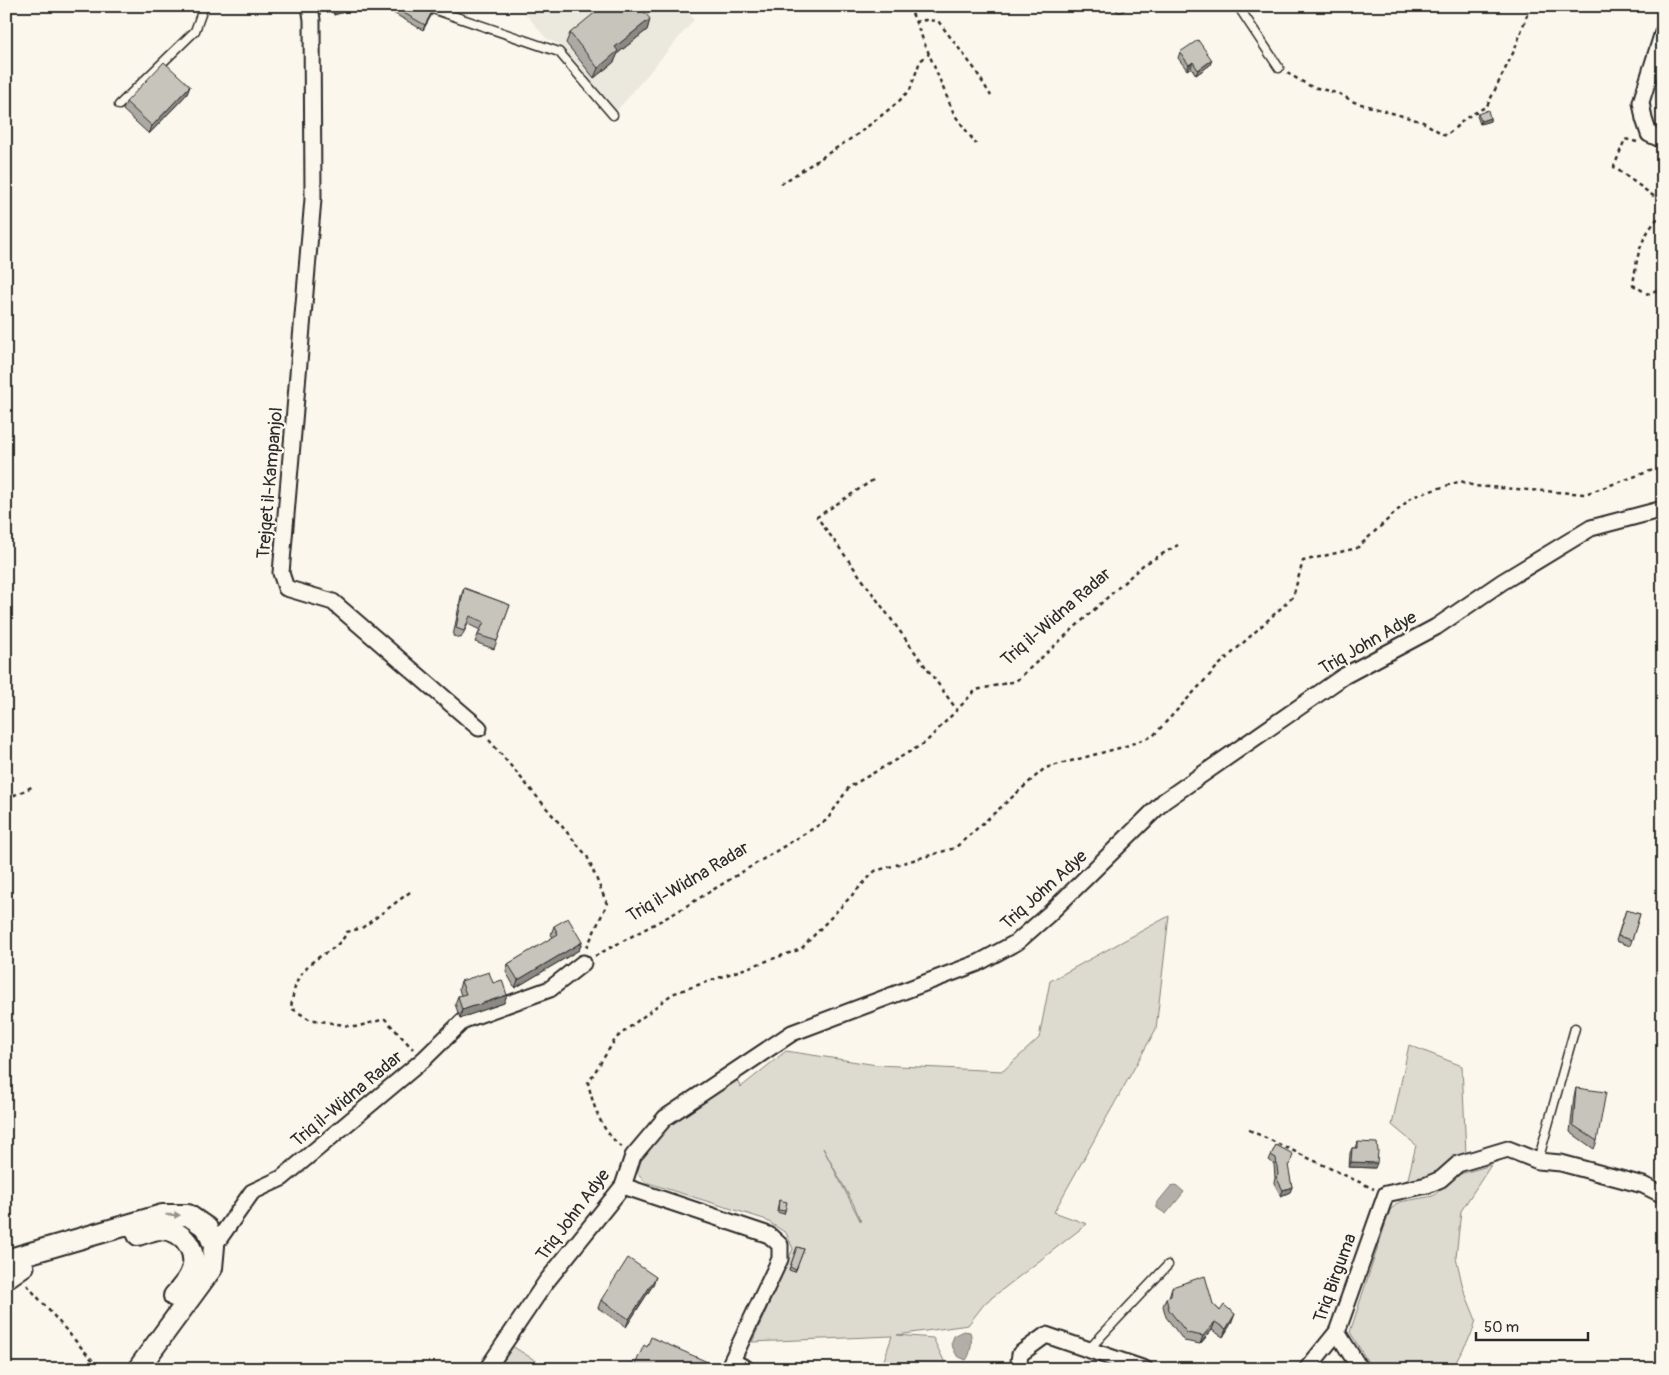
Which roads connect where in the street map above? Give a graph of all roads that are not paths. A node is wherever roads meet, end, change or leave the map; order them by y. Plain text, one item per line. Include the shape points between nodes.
1 (204, 6) edge
2 (310, 6) edge
3 (424, 6) edge
4 (1238, 6) edge
5 (1663, 32) edge
6 (1279, 68) road end
7 (119, 105) dead end
8 (613, 115) dead end
9 (1663, 140) edge
10 (1663, 509) edge
11 (479, 728) road end
12 (583, 963) road end
13 (1575, 1028) dead end
14 (1538, 1161) junction
15 (623, 1186) junction
16 (1663, 1195) edge
17 (214, 1246) junction
18 (1168, 1265) dead end
19 (12, 1270) edge
20 (1336, 1332) junction
21 (1090, 1348) junction
22 (730, 1365) edge
23 (122, 1369) edge
24 (138, 1369) edge
25 (487, 1369) edge
26 (748, 1369) edge
27 (1018, 1369) edge
28 (1145, 1369) edge
29 (1307, 1369) edge
30 (1360, 1369) edge

1 - 7 lane via 196,31
2 - 11 street, Trejqet il-Kampanjol via 313,199 281,573 286,588 334,602
3 - 8 lane via 559,52
4 - 6 lane
5 - 9 street via 1641,102 1649,134
10 - 15 street, Triq John Adye via 1591,528 1436,626 1344,676 1164,801 1017,942 978,963 792,1034 665,1118 633,1156
12 - 17 street, Triq il-Widna Radar via 550,989 464,1020 423,1060 282,1178 252,1192
13 - 14 lane
14 - 16 street via 1561,1163 1643,1185
14 - 20 street, Triq Birguma via 1508,1149 1458,1164 1441,1179 1427,1185 1386,1194
15 - 22 street via 769,1235 780,1245 780,1259
15 - 25 street, Triq John Adye via 546,1282
19 -> 17 main road via 162,1215 188,1216 207,1228
17 - 24 main road via 212,1268
18 - 21 lane
19 - 23 main road via 160,1228 176,1232 190,1245 193,1258 189,1276
20 - 29 street, Triq Birguma
20 - 30 street
21 - 27 street via 1046,1335 1020,1354
21 - 28 street
22 - 26 street

